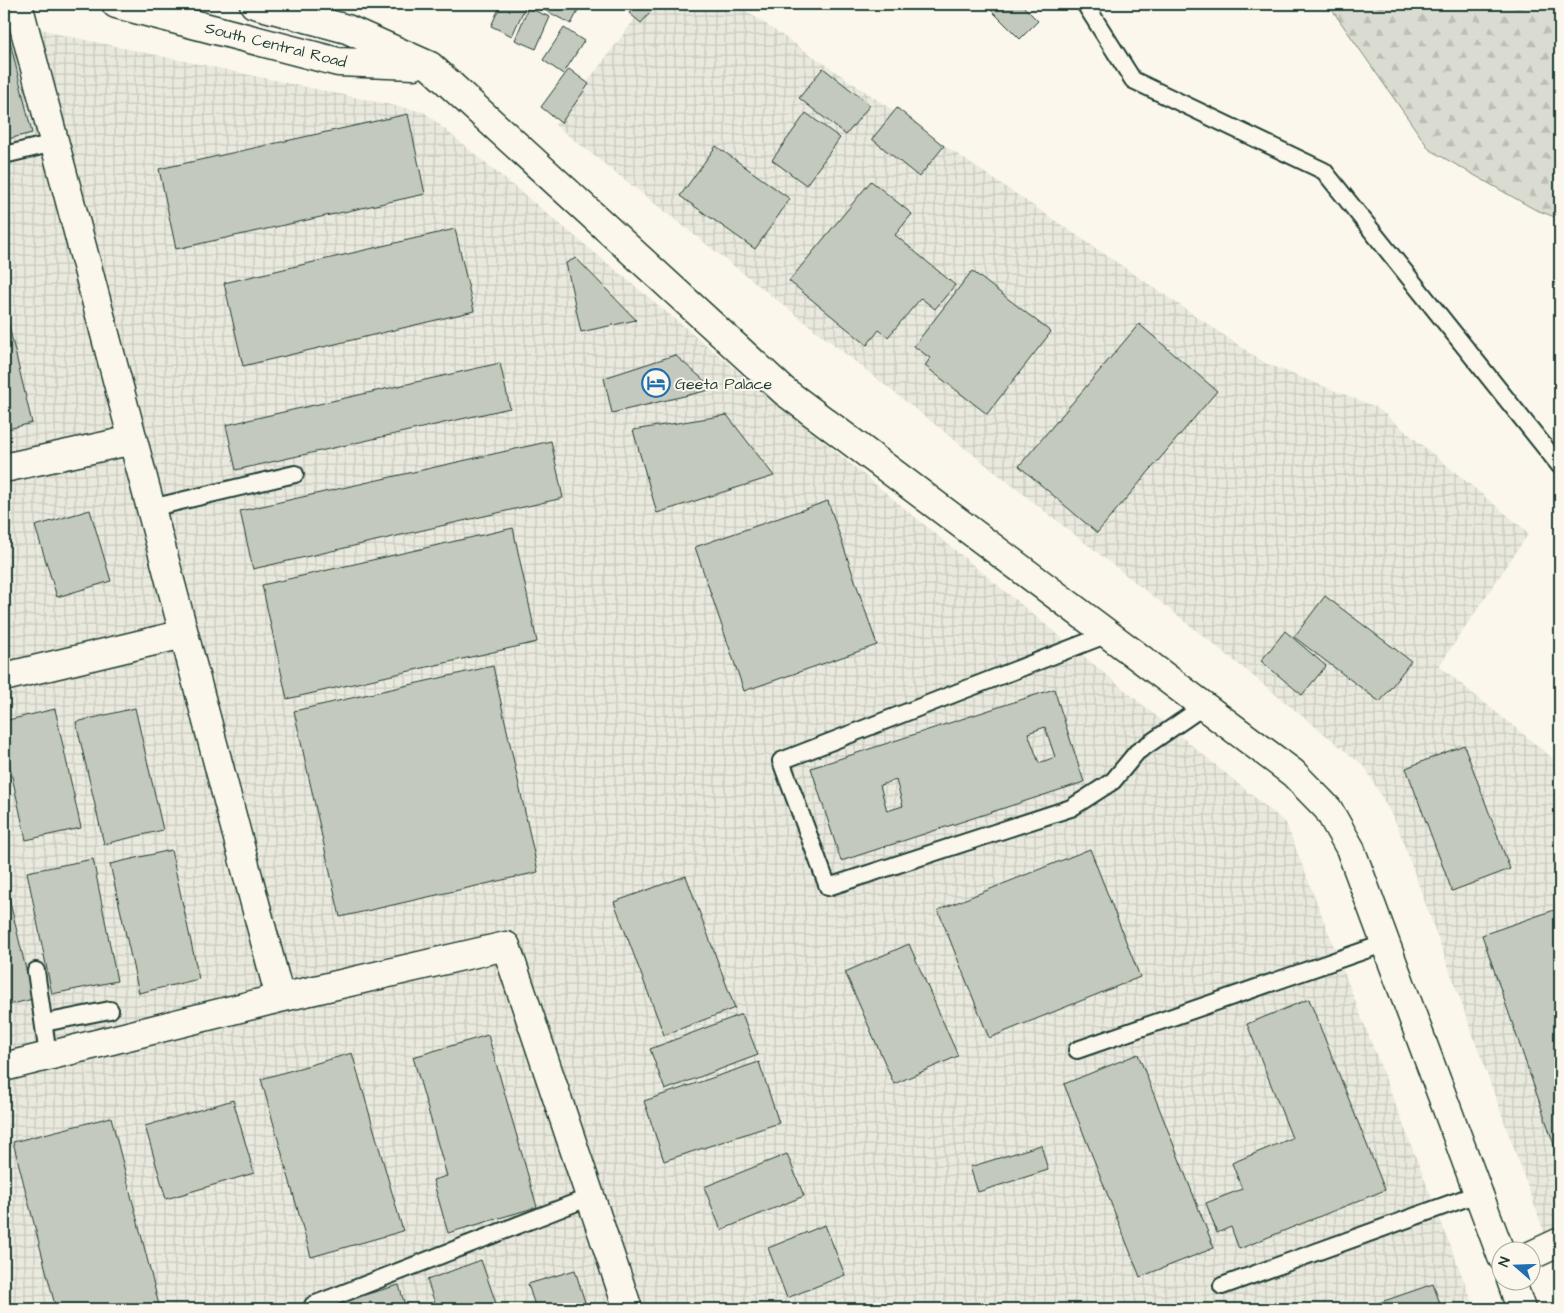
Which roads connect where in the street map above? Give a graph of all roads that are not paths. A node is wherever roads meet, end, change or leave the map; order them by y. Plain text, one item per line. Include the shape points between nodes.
1 (18, 4) edge
2 (116, 4) edge
3 (254, 4) edge
4 (1086, 4) edge
5 (430, 66) junction
6 (54, 143) junction
7 (4, 155) edge
8 (133, 440) junction
9 (1560, 466) edge
10 (4, 468) edge
11 (295, 474) dead end
12 (151, 508) junction
13 (184, 634) junction
14 (1108, 634) junction
15 (4, 677) edge
16 (1204, 706) junction
17 (1386, 943) junction
18 (36, 971) dead end
19 (280, 998) junction
20 (110, 1010) dead end
21 (44, 1023) junction
22 (1077, 1050) dead end
23 (48, 1056) junction
24 (4, 1067) edge
25 (1477, 1194) junction
26 (590, 1197) junction
27 (1495, 1240) edge
28 (1560, 1242) edge
29 (1542, 1250) edge
30 (1222, 1286) dead end
31 (1514, 1290) edge
32 (313, 1305) dead end
33 (628, 1309) edge
34 (1521, 1309) edge

1 - 6 street
2 - 5 street, South Central Road via 338,62
3 - 5 street, South Central Road via 347,29
4 - 9 lane via 1133,80 1324,171
5 - 14 street via 784,391
6 - 7 lane
6 - 8 street
8 - 10 street
8 - 12 street
11 - 12 lane
12 - 13 street
13 - 15 street
13 - 19 street
14 - 16 street
14 - 16 lane via 781,761 828,887 1071,808 1113,781 1137,752
16 - 17 street via 1293,773 1328,809 1350,848
17 - 22 lane
17 - 25 street
18 - 21 lane
19 - 23 street
19 - 26 street via 506,946
20 - 21 lane
21 - 23 lane
23 - 24 street
25 - 27 street
25 - 30 lane
26 - 32 lane
26 - 33 street
28 - 29 street
31 - 34 street

